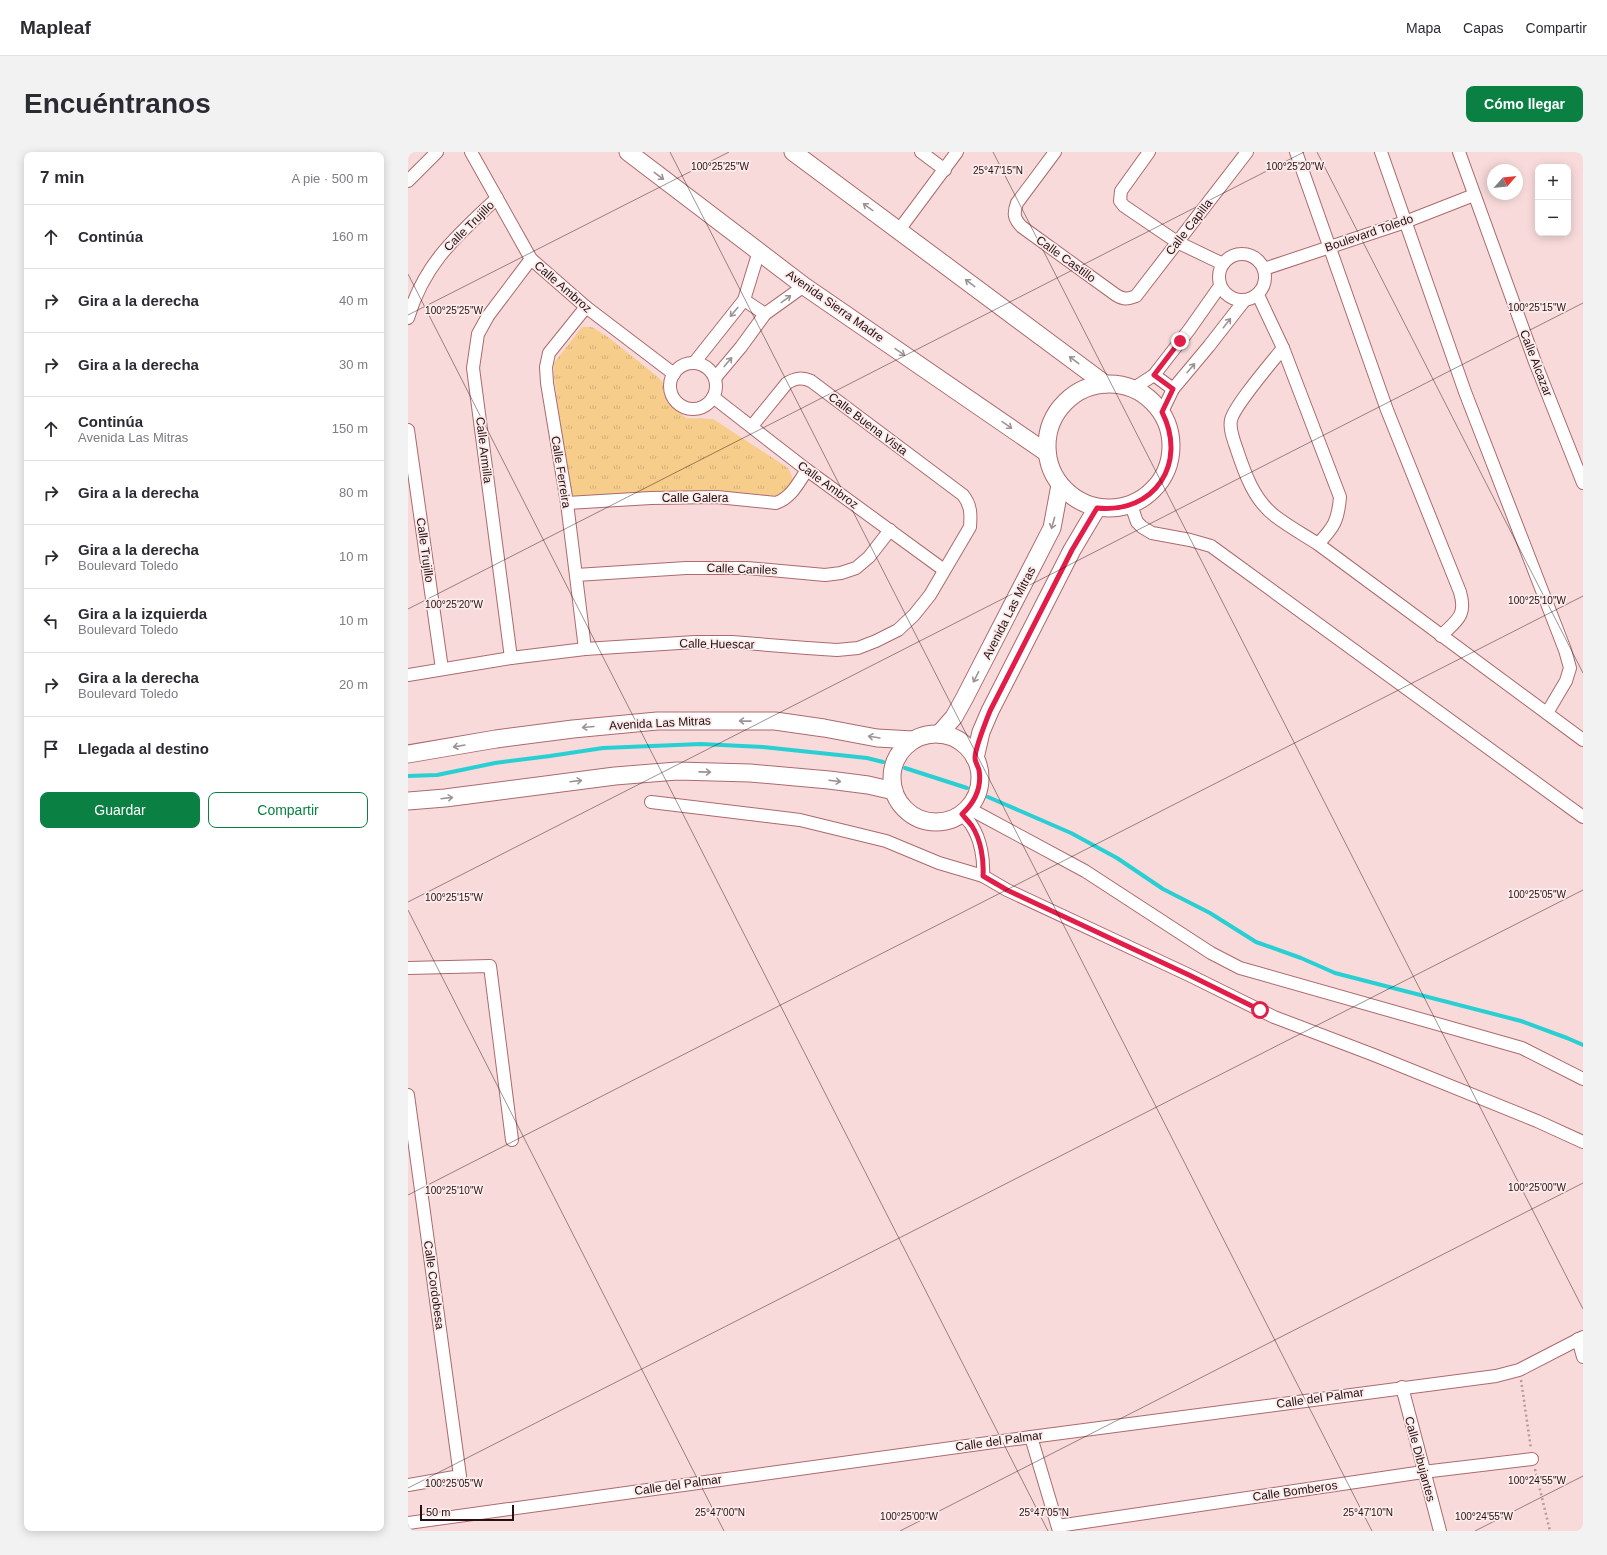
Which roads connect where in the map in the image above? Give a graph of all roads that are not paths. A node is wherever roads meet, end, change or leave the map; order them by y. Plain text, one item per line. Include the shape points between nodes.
1 (437, 152) edge
2 (471, 152) edge
3 (628, 152) edge
4 (793, 152) edge
5 (921, 152) edge
6 (957, 152) edge
7 (1055, 152) edge
8 (1149, 152) edge
9 (1247, 152) edge
10 (1296, 152) edge
11 (1381, 152) edge
12 (1459, 152) edge
13 (944, 170) junction
14 (408, 181) edge
15 (1474, 195) junction
16 (497, 198) junction
17 (1405, 222) junction
18 (899, 230) junction
19 (1177, 242) junction
20 (1328, 248) junction
21 (759, 251) junction
22 (531, 259) junction
23 (1223, 264) junction
24 (1264, 269) junction
25 (804, 286) junction
26 (1220, 286) junction
27 (1258, 295) junction
28 (1128, 299) joint
29 (744, 300) junction
30 (1244, 301) junction
31 (586, 307) junction
32 (765, 314) junction
33 (408, 318) edge
34 (1283, 348) junction
35 (694, 363) junction
36 (674, 374) junction
37 (1154, 375) junction
38 (715, 378) junction
39 (1105, 384) junction
40 (1134, 388) junction
41 (1173, 389) junction
42 (713, 397) junction
43 (1162, 412) junction
44 (752, 426) junction
45 (408, 430) edge
46 (1047, 453) junction
47 (807, 470) junction
48 (1583, 483) edge
49 (1060, 485) junction
50 (567, 503) junction
51 (1131, 505) junction
52 (1097, 508) junction
53 (970, 527) joint
54 (890, 530) junction
55 (1318, 544) junction
56 (944, 570) junction
57 (576, 575) junction
58 (1441, 636) junction
59 (585, 649) junction
60 (511, 658) junction
61 (442, 669) junction
62 (408, 675) edge
63 (1547, 713) junction
64 (939, 734) junction
65 (913, 740) junction
66 (1583, 740) edge
67 (408, 754) edge
68 (975, 758) junction
69 (894, 791) junction
70 (408, 801) edge
71 (650, 802) dead end
72 (965, 811) junction
73 (1583, 817) edge
74 (983, 876) junction
75 (408, 968) edge
76 (1583, 1079) edge
77 (408, 1095) edge
78 (512, 1140) dead end
79 (1583, 1142) edge
80 (1580, 1338) edge
81 (1583, 1358) edge
82 (1402, 1387) junction
83 (1031, 1437) junction
84 (1532, 1459) dead end
85 (1423, 1472) junction
86 (408, 1485) edge
87 (408, 1523) edge
88 (1058, 1528) edge
89 (1440, 1531) edge

1 - 14 street
2 - 16 street, Calle Ambroz
3 -> 21 street, Avenida Sierra Madre
18 -> 4 street
5 - 13 street
6 - 13 street
7 - 28 street, Calle Castillo via 1017,203 1014,210 1016,220 1116,295
8 - 19 street via 1126,182 1119,196 1120,201
9 - 19 street, Calle Capilla
10 - 20 street
11 - 17 street
12 - 15 street, Calle Alcazar
13 - 18 street
15 - 17 street, Boulevard Toledo
15 - 48 street, Calle Alcazar via 1535,362
16 - 22 street, Calle Ambroz
16 - 33 street, Calle Trujillo via 444,249 426,275
17 - 20 street, Boulevard Toledo
17 - 63 street via 1465,392 1565,650 1570,668 1566,681
39 -> 18 street
19 - 23 street
19 - 28 street, Calle Capilla via 1136,296
20 - 24 street, Boulevard Toledo
20 - 58 street via 1387,410 1460,592 1463,609 1461,616
21 - 25 street, Avenida Sierra Madre
21 - 29 street
22 - 31 street, Calle Ambroz
22 - 60 street, Calle Armilla via 488,316 478,334 473,368
23 - 24 street via 1241,254 1255,258
23 - 26 street via 1220,271
24 - 27 street via 1265,283
32 -> 25 street
25 -> 46 street, Avenida Sierra Madre
26 - 30 street via 1230,297
26 - 37 street
27 - 30 street
27 - 34 street
29 - 32 street
29 -> 35 street
41 -> 30 street
31 - 36 street, Calle Ambroz
31 - 50 street, Calle Ferreira via 549,353 546,367
38 -> 32 street
34 - 55 street via 1340,497 1337,519
34 - 55 street via 1240,404 1231,420 1232,433 1243,468 1262,503 1274,515
35 - 36 street via 683,366
35 - 38 street via 707,367
36 - 42 street via 671,391 682,405 699,408
37 - 40 street
37 - 41 street
38 - 42 street via 716,391
39 - 40 street
39 - 46 street via 1076,393 1059,409 1049,430
40 - 43 street via 1154,402
41 - 43 street
42 - 44 street, Calle Ambroz
43 - 51 street via 1171,438 1169,466 1154,490
44 - 47 street, Calle Ambroz
44 - 53 street, Calle Buena Vista via 787,383 800,378 811,381 963,495 971,510
45 - 61 street, Calle Trujillo
46 - 49 street
47 - 50 street, Calle Galera via 792,494 785,500 776,502 717,497
47 - 54 street, Calle Ambroz
49 - 52 street via 1077,500
49 -> 64 street, Avenida Las Mitras via 1052,528 964,699 954,717
50 - 57 street, Calle Ferreira
51 - 52 street
51 - 73 street via 1137,522 1142,527 1152,533 1211,546
52 - 68 street via 1072,550 990,711 981,732
53 - 56 street, Calle Huescar
54 - 56 street, Calle Ambroz
54 - 57 street, Calle Caniles via 864,561 856,568 841,573 825,575 747,568 686,568
55 - 58 street
56 - 59 street, Calle Huescar via 914,615 898,630 858,648 837,650 732,642 695,642
57 - 59 street, Calle Ferreira
58 - 63 street
59 - 60 street, Calle Huescar
60 - 61 street, Calle Huescar
61 - 62 street, Calle Huescar
63 - 66 street
64 - 65 street
64 - 68 street via 956,739
65 -> 67 street, Avenida Las Mitras via 877,738 775,721 657,721 496,739
65 - 69 street via 895,762 892,772
68 - 72 street via 980,785
70 -> 69 street via 615,776 677,772 758,774 829,780
69 - 72 street via 903,808 919,819 937,822 950,820
71 - 74 street via 800,820 886,841 939,863
72 - 74 street via 984,861
72 - 76 street via 1085,871 1211,953 1240,968 1522,1048
74 - 79 street via 1007,890 1274,1017 1388,1060
75 - 78 street via 490,966
77 - 86 street, Calle Cordobesa via 460,1476
80 - 81 street
80 - 82 street, Calle del Palmar via 1519,1370 1496,1376
82 - 83 street, Calle del Palmar
82 - 85 street, Calle Dibujantes
83 - 87 street, Calle del Palmar
83 - 88 street
84 - 85 street, Calle Bomberos
85 - 88 street, Calle Bomberos
85 - 89 street, Calle Dibujantes

